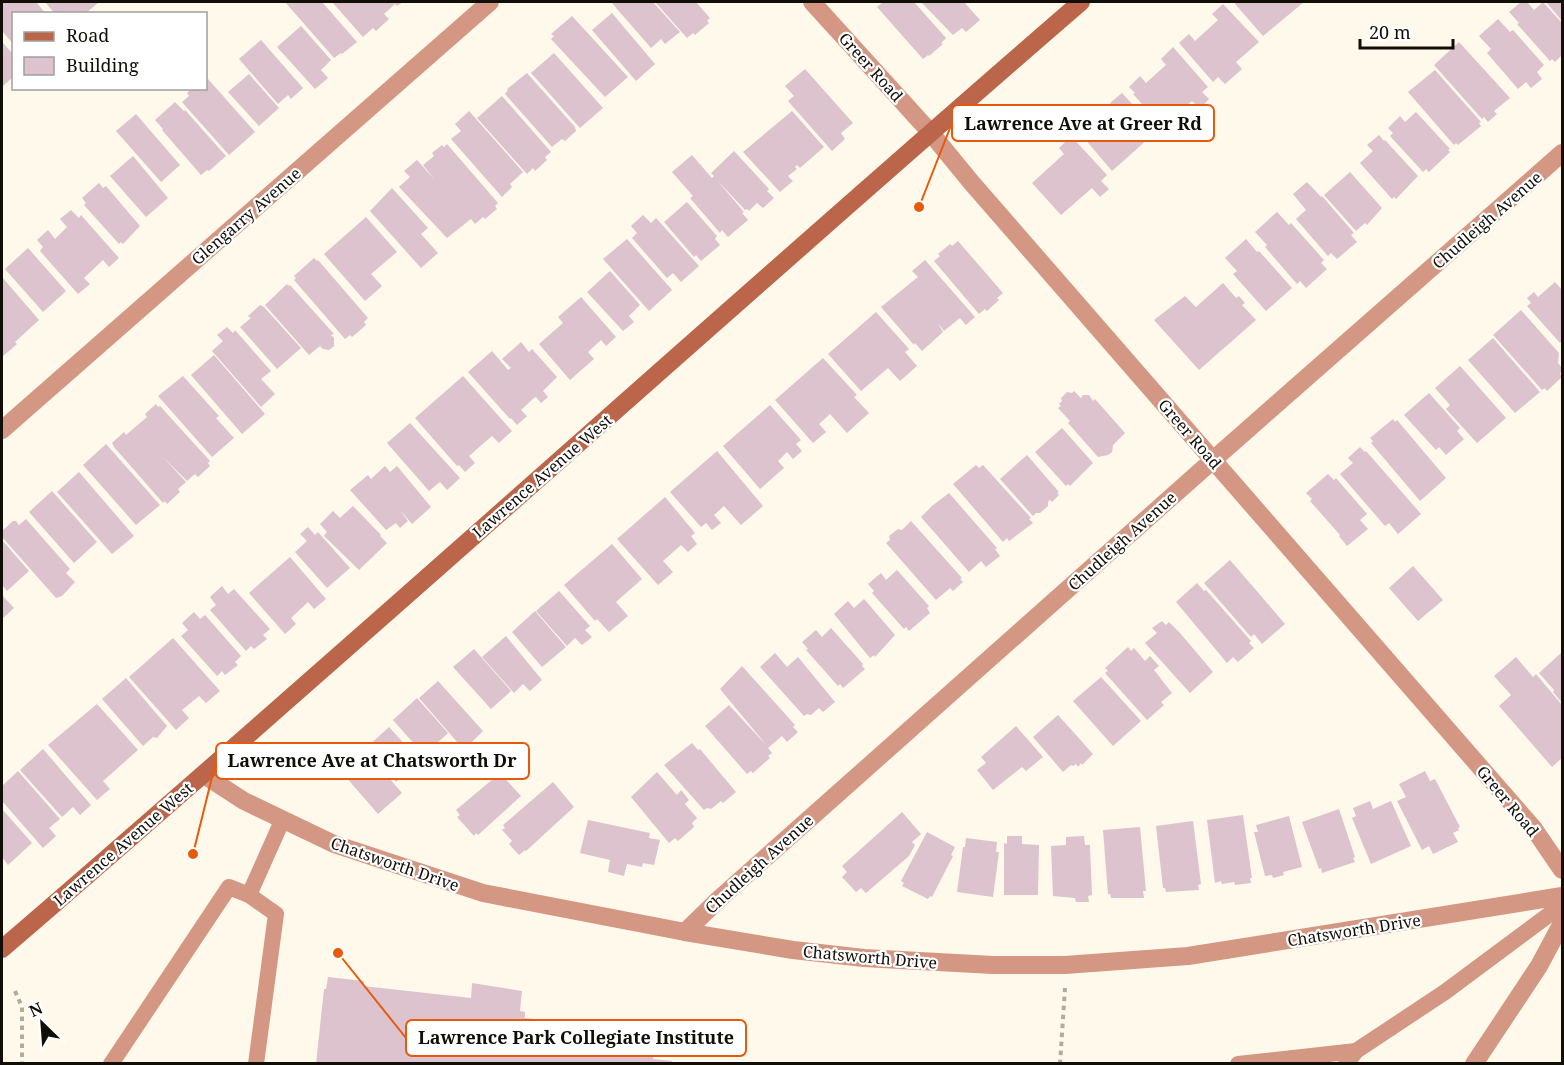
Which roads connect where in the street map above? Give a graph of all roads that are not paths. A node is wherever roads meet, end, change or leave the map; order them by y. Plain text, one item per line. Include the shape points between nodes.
1 (490, 2) edge
2 (812, 2) edge
3 (1081, 2) edge
4 (930, 132) junction
5 (1563, 153) edge
6 (2, 430) edge
7 (1213, 460) junction
8 (204, 775) junction
9 (282, 821) junction
10 (1563, 870) edge
11 (249, 894) junction
12 (1563, 896) edge
13 (1563, 905) edge
14 (1563, 923) edge
15 (685, 932) junction
16 (2, 948) edge
17 (1351, 1058) edge
18 (111, 1064) edge
19 (256, 1064) edge
20 (1238, 1064) edge
21 (1474, 1064) edge

1 - 6 street, Glengarry Avenue
2 - 4 street, Greer Road
3 - 4 main road, Lawrence Avenue West
4 - 7 street, Greer Road
4 - 8 main road, Lawrence Avenue West
5 - 7 street, Chudleigh Avenue
7 - 10 street, Greer Road via 1534,829
7 - 15 street, Chudleigh Avenue
8 - 9 street, Chatsworth Drive
8 - 16 main road, Lawrence Avenue West
9 - 11 lane
9 - 15 street, Chatsworth Drive via 334,844 483,893
11 - 18 lane via 229,887
11 - 19 lane via 276,914
12 - 15 street, Chatsworth Drive via 1188,956 1065,964 936,964 864,958
13 - 17 lane
14 - 21 street
17 - 20 lane

